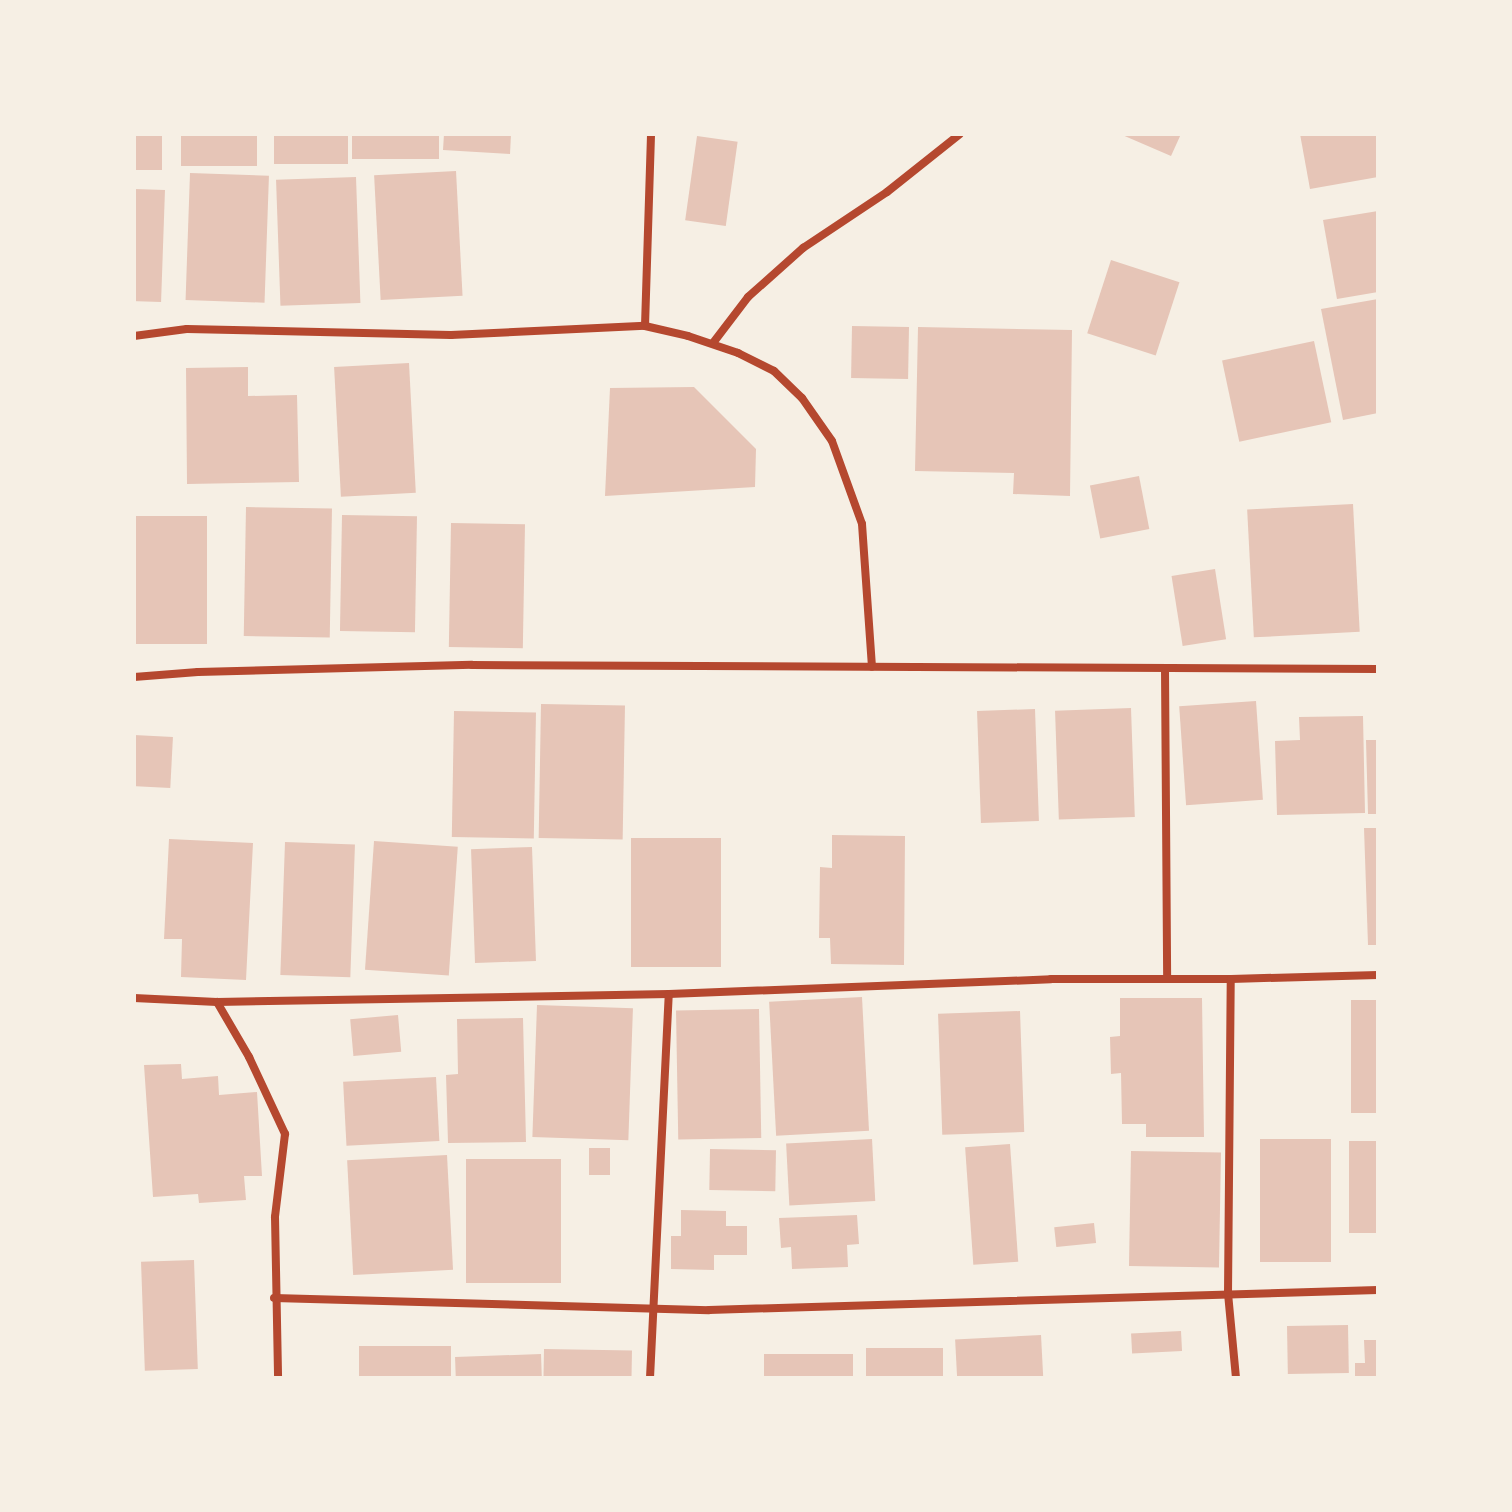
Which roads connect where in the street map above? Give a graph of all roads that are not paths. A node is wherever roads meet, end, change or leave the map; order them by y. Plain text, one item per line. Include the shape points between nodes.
1 (651, 134) edge
2 (960, 134) edge
3 (645, 326) junction
4 (134, 336) edge
5 (713, 343) junction
6 (872, 667) junction
7 (1165, 669) junction
8 (1378, 669) edge
9 (134, 677) edge
10 (1378, 975) edge
11 (1167, 979) junction
12 (1231, 979) junction
13 (669, 994) junction
14 (134, 998) edge
15 (217, 1002) junction
16 (1378, 1290) edge
17 (1228, 1293) junction
18 (274, 1298) junction
19 (655, 1308) junction
20 (278, 1378) edge
21 (650, 1378) edge
22 (1236, 1378) edge

1 - 3 street
2 - 5 street via 887,192 803,248 748,297
3 - 4 street via 451,335 187,329
3 - 5 street
5 - 6 street via 774,371 802,398 832,441 862,524
6 - 7 street
6 - 9 street via 472,665
7 - 8 street
7 - 11 street
10 - 12 street
11 - 12 street
11 - 13 street
12 - 17 street
13 - 15 street
13 - 19 street
14 - 15 street
15 - 18 street via 285,1134 275,1217
16 - 17 street
17 - 19 street via 979,1304
17 - 22 street
18 - 19 street
18 - 20 street
19 - 21 street

